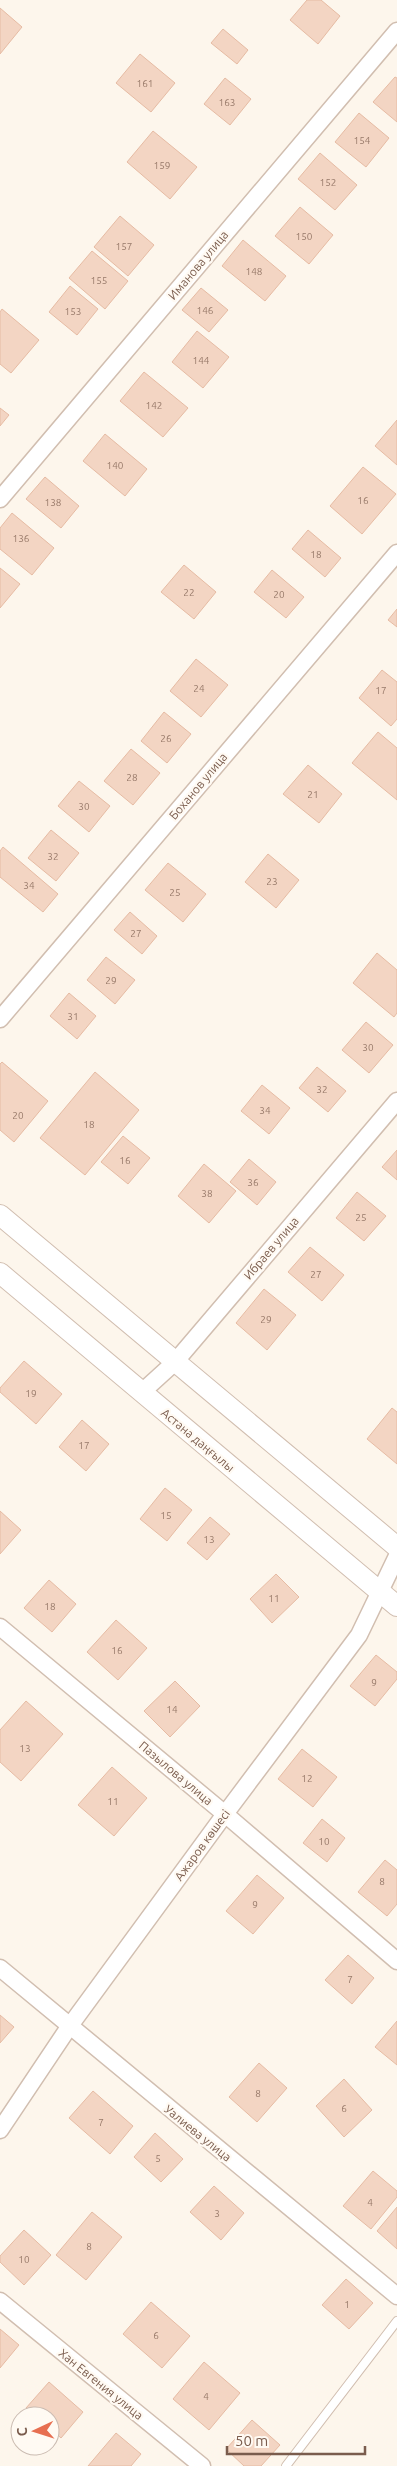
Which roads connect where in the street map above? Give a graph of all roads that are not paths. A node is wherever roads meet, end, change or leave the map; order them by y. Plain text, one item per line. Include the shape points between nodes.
1 (397, 31) edge
2 (0, 499) edge
3 (397, 553) edge
4 (0, 1019) edge
5 (397, 1101) edge
6 (0, 1215) edge
7 (0, 1273) edge
8 (175, 1362) junction
9 (142, 1392) junction
10 (397, 1547) edge
11 (397, 1556) edge
12 (379, 1592) junction
13 (397, 1606) edge
14 (0, 1627) edge
15 (225, 1814) junction
16 (397, 1961) edge
17 (0, 1968) edge
18 (69, 2027) junction
19 (0, 2130) edge
20 (397, 2296) edge
21 (0, 2301) edge
22 (397, 2321) edge
23 (202, 2466) edge
24 (286, 2466) edge

1 - 2 street, Иманова улица
3 - 4 street, Боханов улица
5 - 8 street, Ибраев улица
6 - 8 street
7 - 9 street, Астана даңғылы
8 - 9 street, Ибраев улица
8 - 10 street
9 - 12 street, Астана даңғылы
11 - 12 street, Ажаров көшесі
12 - 13 street, Астана даңғылы
12 - 15 street, Ажаров көшесі via 359,1635
14 - 15 street, Пазылова улица
15 - 16 street, Пазылова улица
15 - 18 street, Ажаров көшесі
17 - 18 street, Уалиева улица
18 - 19 street, Ажаров көшесі
18 - 20 street, Уалиева улица
21 - 23 street, Хан Евгения улица
22 - 24 lane

